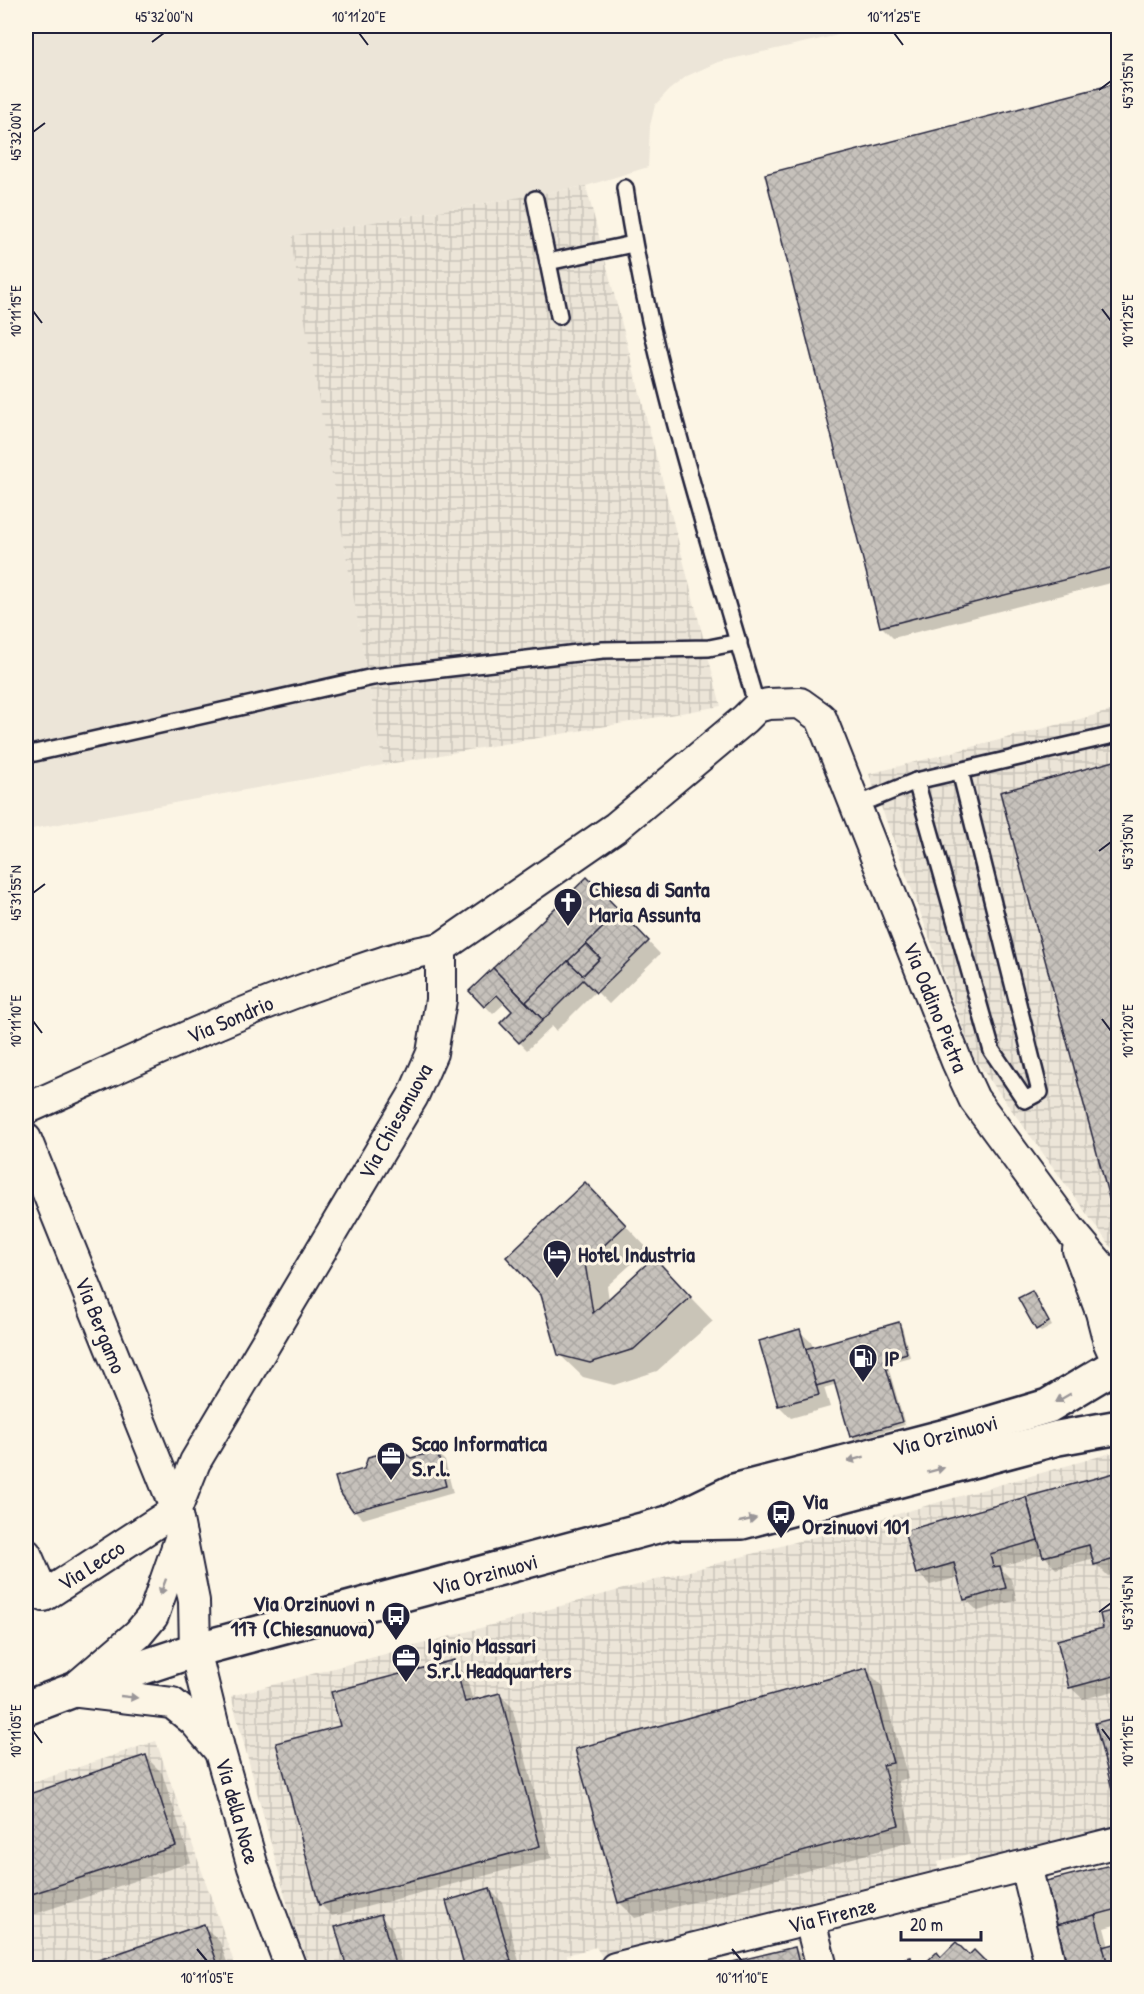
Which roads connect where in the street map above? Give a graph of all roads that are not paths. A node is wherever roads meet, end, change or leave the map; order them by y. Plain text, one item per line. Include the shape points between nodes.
1 (625, 188) dead end
2 (535, 199) dead end
3 (633, 244) junction
4 (548, 262) junction
5 (559, 316) dead end
6 (738, 642) junction
7 (757, 707) junction
8 (1119, 734) edge
9 (26, 755) edge
10 (960, 771) junction
11 (916, 781) junction
12 (855, 806) junction
13 (441, 948) junction
14 (26, 1109) edge
15 (26, 1139) edge
16 (1071, 1231) junction
17 (1119, 1287) edge
18 (1116, 1363) edge
19 (1116, 1430) edge
20 (178, 1523) junction
21 (669, 1523) junction
22 (26, 1554) edge
23 (195, 1650) junction
24 (71, 1691) junction
25 (26, 1708) edge
26 (220, 1752) junction
27 (1119, 1842) edge
28 (1026, 1866) junction
29 (810, 1921) junction
30 (291, 1968) edge
31 (615, 1968) edge
32 (822, 1968) edge
33 (1051, 1968) edge

1 - 3 lane
2 - 4 lane
3 - 4 lane
3 - 6 lane via 675,423
4 - 5 lane
6 - 7 lane
6 - 9 lane via 710,648 603,650 373,677
7 - 12 street, Via Oddino Pietra via 800,703 821,718
7 - 13 street via 616,827
8 - 10 lane
10 - 11 lane
10 - 11 lane via 1040,1092 1025,1100 992,1051
11 - 12 lane
12 - 16 street, Via Oddino Pietra via 974,1099
13 - 14 street, Via Sondrio via 414,952 290,994
13 - 20 street, Via Chiesanuova via 441,1000 432,1053 413,1096 195,1462
15 - 20 street, Via Bergamo
16 - 17 street, Via Oddino Pietra
16 - 18 street
18 - 19 main road, Via Orzinuovi via 1105,1382 1103,1403
18 -> 21 main road, Via Orzinuovi via 1048,1406 734,1491
21 -> 19 main road, Via Orzinuovi via 742,1522 1058,1438
20 - 22 street, Via Lecco via 44,1596
20 - 23 street via 194,1601
20 -> 24 street, Via Chiesanuova via 153,1616 138,1634
21 - 23 main road, Via Orzinuovi
23 - 24 main road, Via Orzinuovi
23 - 26 street, Via della Noce
24 - 25 main road, Via Orzinuovi
24 -> 26 street via 172,1703 194,1721
26 - 30 street, Via della Noce via 253,1867
27 - 28 street, Via Firenze
28 - 29 street, Via Firenze
28 - 33 street
29 - 31 street, Via Firenze
29 - 32 street

